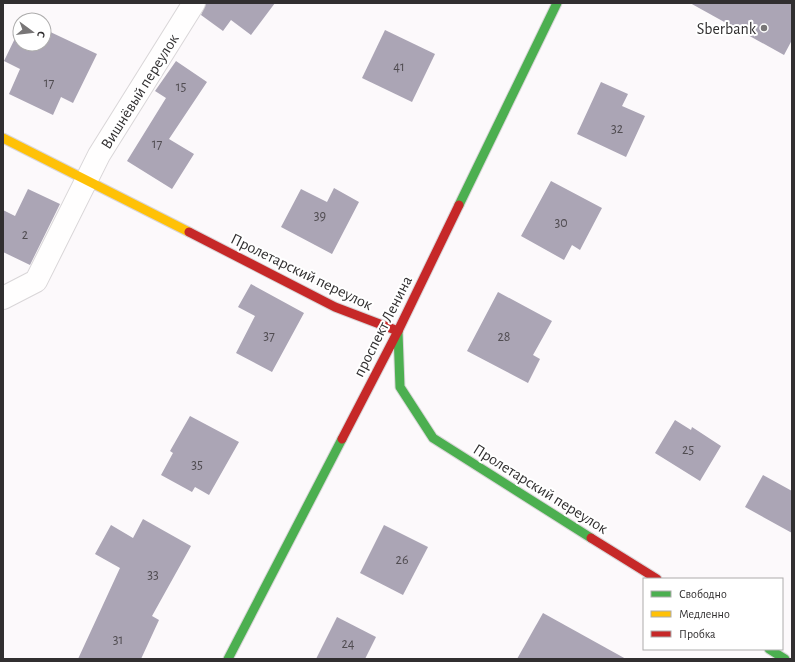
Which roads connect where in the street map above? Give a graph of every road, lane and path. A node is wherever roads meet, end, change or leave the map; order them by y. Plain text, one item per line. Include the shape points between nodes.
1 (194, 3) edge
2 (557, 3) edge
3 (3, 138) edge
4 (86, 179) junction
5 (3, 298) edge
6 (398, 331) junction
7 (655, 578) edge
8 (770, 650) edge
9 (228, 659) edge
10 (784, 659) edge

1 - 4 street, Вишнёвый переулок
2 - 6 street, проспект Ленина
3 - 4 street, Пролетарский переулок
4 - 5 street, Вишнёвый переулок via 36,281
4 - 6 street, Пролетарский переулок via 335,307
6 - 7 street, Пролетарский переулок via 400,387 433,438
6 - 9 street, проспект Ленина
8 - 10 street

